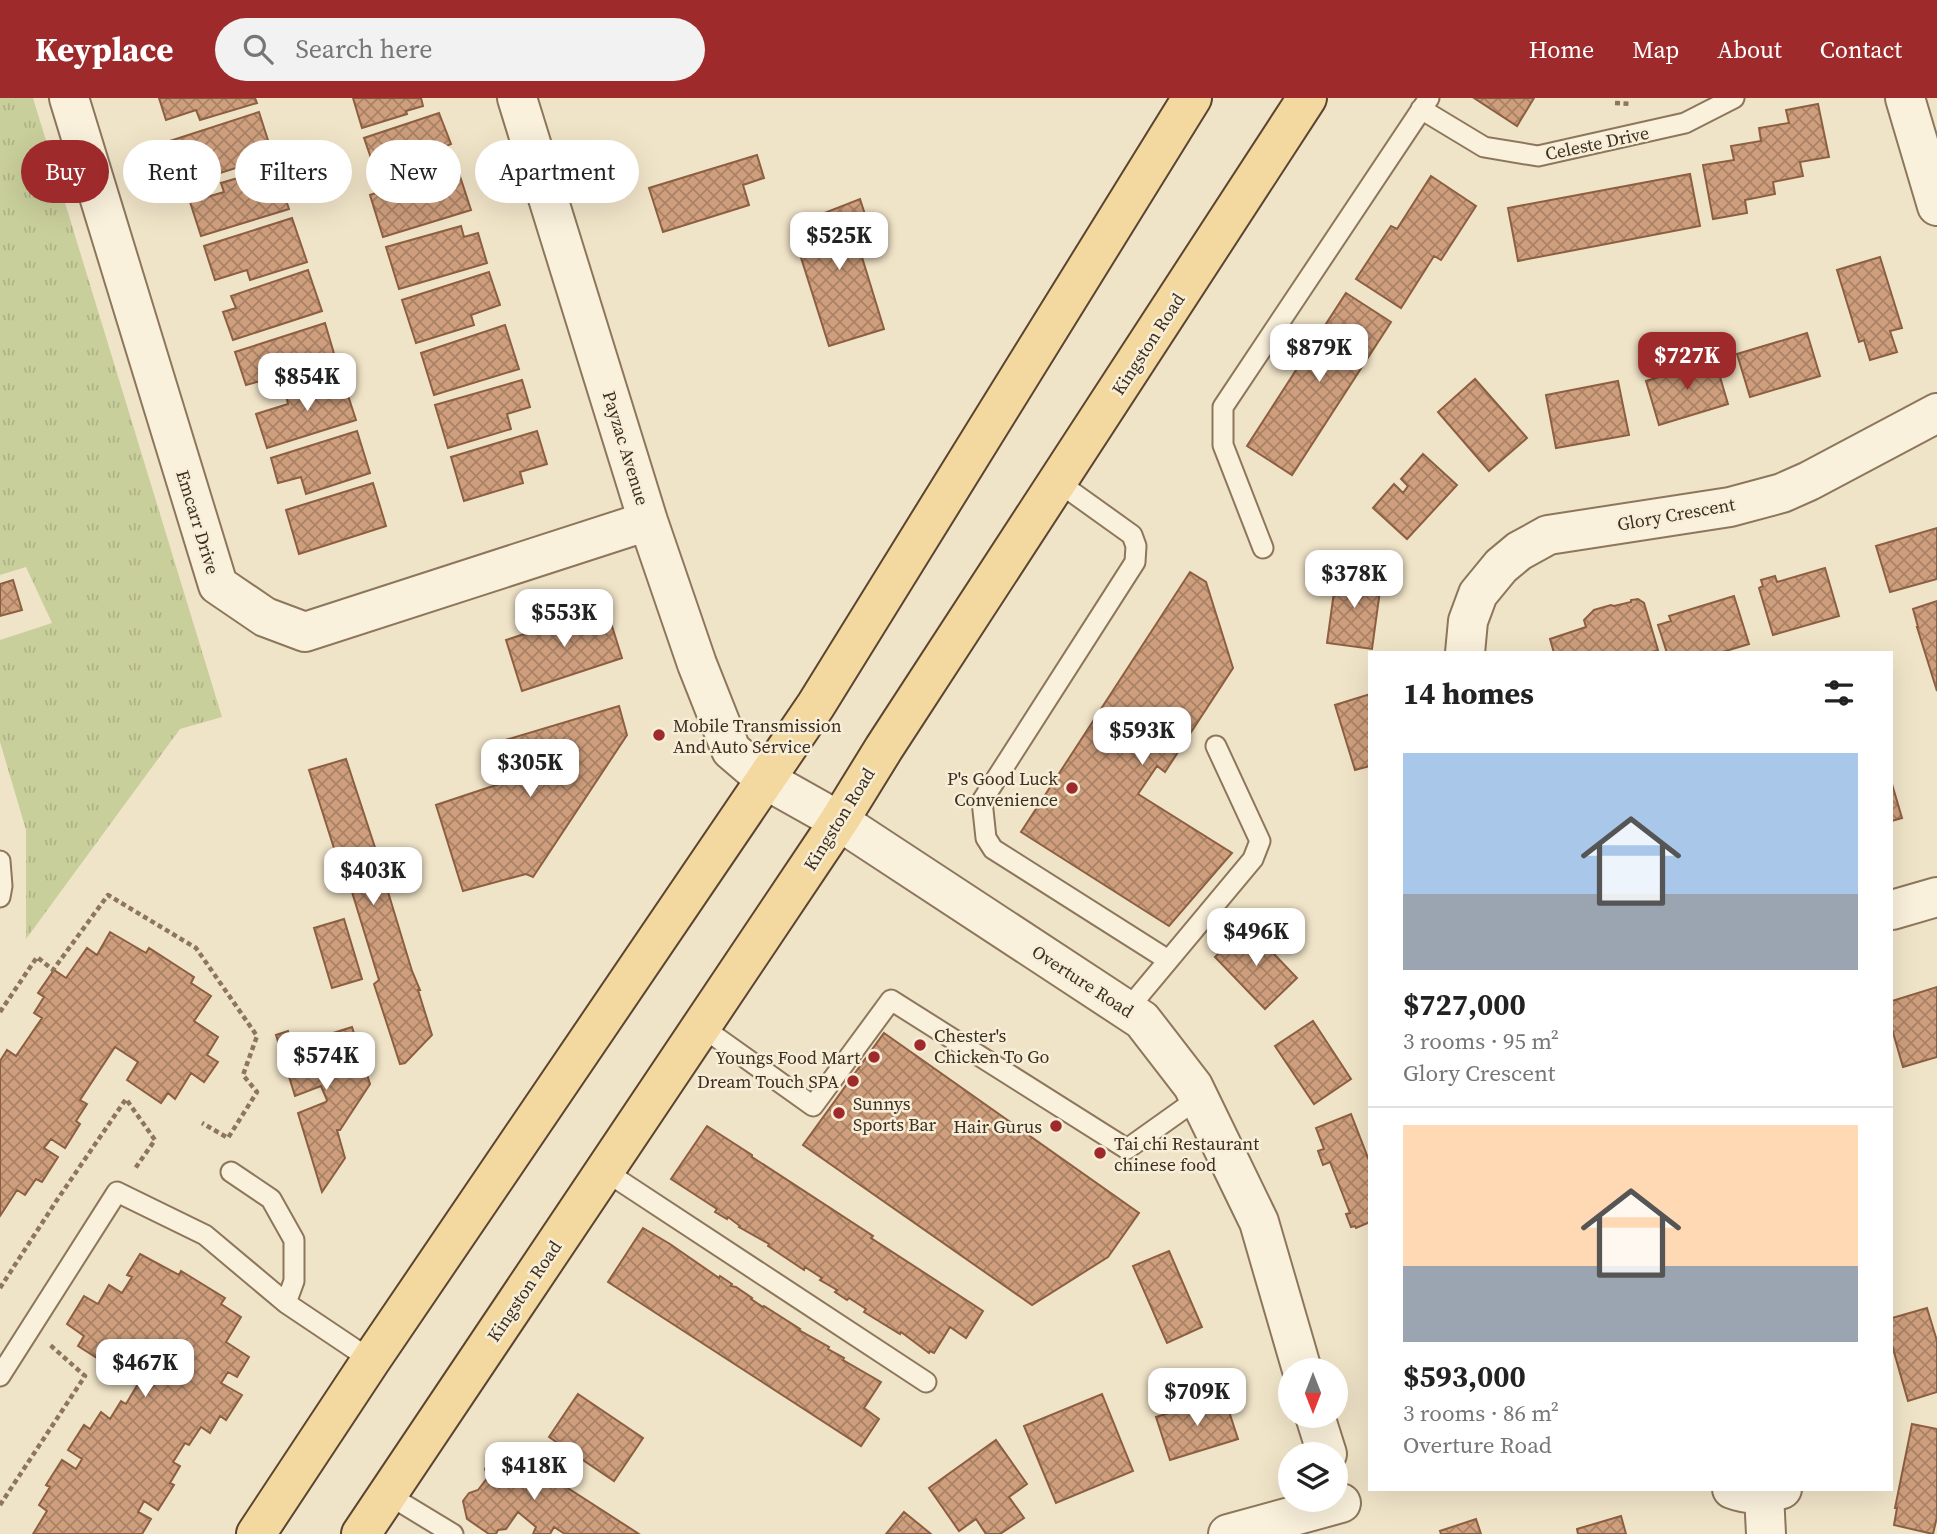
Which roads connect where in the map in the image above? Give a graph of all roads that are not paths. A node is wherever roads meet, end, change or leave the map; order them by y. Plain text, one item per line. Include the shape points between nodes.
1 (69, 98) edge
2 (517, 98) edge
3 (1192, 98) edge
4 (1307, 98) edge
5 (1734, 98) edge
6 (1905, 98) edge
7 (1425, 104) edge
8 (1937, 206) edge
9 (1937, 413) edge
10 (1058, 482) junction
11 (648, 521) junction
12 (1263, 548) dead end
13 (1465, 651) edge
14 (1216, 746) dead end
15 (766, 780) junction
16 (839, 821) junction
17 (0, 861) edge
18 (0, 897) edge
19 (1937, 897) edge
20 (1893, 910) edge
21 (1168, 960) junction
22 (1127, 1010) junction
23 (702, 1027) junction
24 (1200, 1097) junction
25 (605, 1171) junction
26 (231, 1172) dead end
27 (286, 1303) junction
28 (1299, 1358) edge
29 (371, 1360) junction
30 (0, 1376) edge
31 (926, 1382) dead end
32 (1759, 1491) edge
33 (387, 1494) junction
34 (1321, 1512) edge
35 (256, 1534) edge
36 (361, 1534) edge
37 (453, 1534) edge
38 (1228, 1534) edge
39 (1766, 1534) edge

1 - 11 street, Emcarr Drive via 218,585 265,617 305,632
2 - 11 street, Payzac Avenue
3 - 15 main road
4 - 10 main road, Kingston Road
5 - 7 lane, Celeste Drive via 1685,123 1538,156 1484,147
6 - 8 street
7 - 12 lane via 1223,407 1223,445
9 - 13 street, Glory Crescent via 1782,493 1730,507 1548,535 1501,566 1478,594 1468,621
10 - 16 main road, Kingston Road
10 - 21 lane via 1132,535 1135,562 982,801 986,838 993,849
11 - 15 street, Payzac Avenue via 731,750
14 - 21 lane via 1260,841 1253,859
15 - 16 street, Overture Road
15 - 29 main road
16 - 22 street, Overture Road
16 - 23 main road, Kingston Road
17 - 18 lane
19 - 20 street
21 - 22 lane
22 - 24 street, Overture Road via 1142,1020
23 - 24 lane via 813,1106 891,1000 1127,1150
23 - 25 main road, Kingston Road
24 - 28 street, Overture Road via 1259,1222
25 - 31 lane
25 - 33 main road, Kingston Road
26 - 27 lane via 271,1199 294,1240 294,1281
27 - 29 lane
27 - 30 lane via 205,1235 117,1192
29 - 35 main road
32 - 39 street
33 - 36 main road, Kingston Road
33 - 37 lane
34 - 38 street

